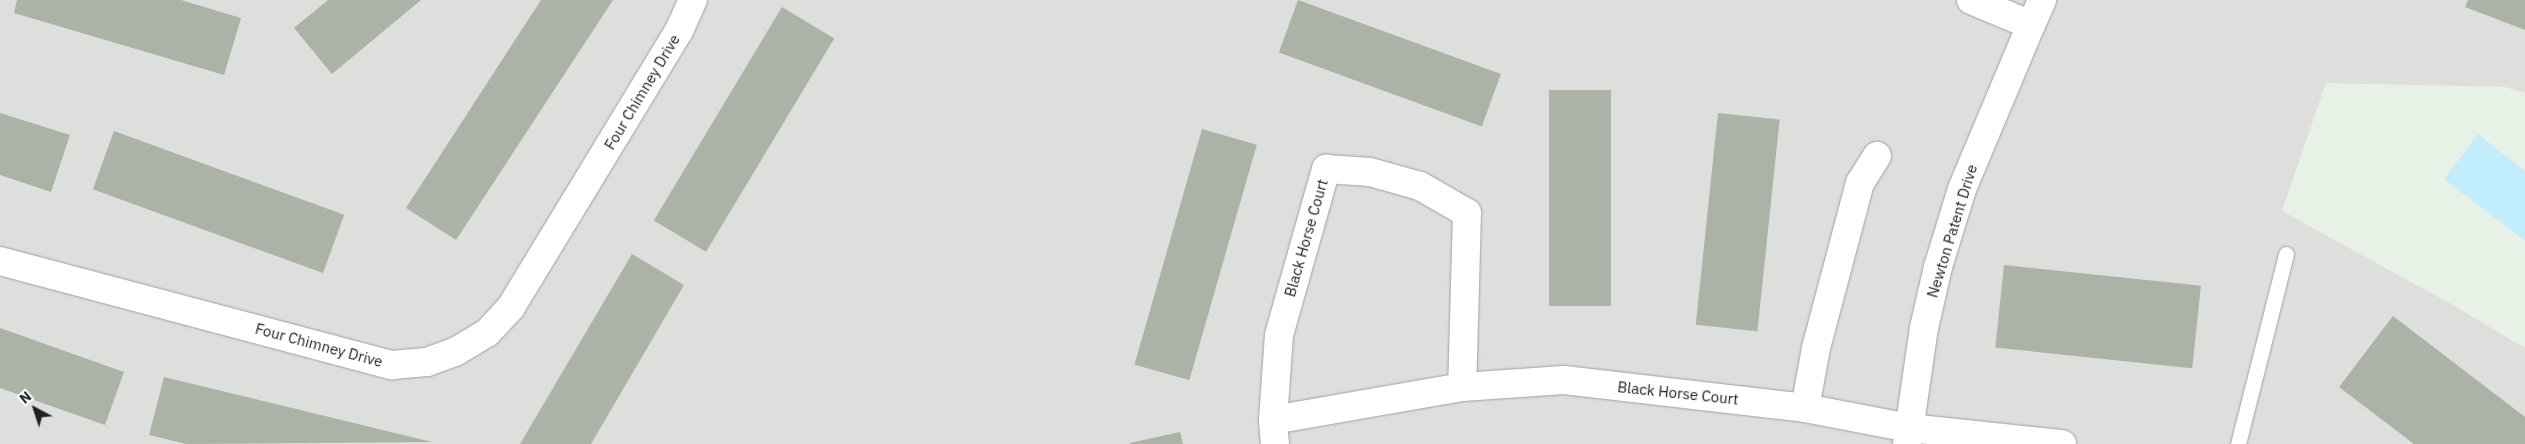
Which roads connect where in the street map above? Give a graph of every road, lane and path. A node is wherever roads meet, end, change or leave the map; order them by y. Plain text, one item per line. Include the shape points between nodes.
1 (692, 0) edge
2 (1971, 0) edge
3 (2042, 0) edge
4 (2031, 25) junction
5 (1877, 156) dead end
6 (2286, 254) dead end
7 (0, 261) edge
8 (1462, 387) junction
9 (1805, 408) junction
10 (1274, 432) edge
11 (1908, 436) edge
12 (2062, 444) edge
13 (2238, 444) edge

1 - 7 street, Four Chimney Drive via 679,31 511,307 487,333 455,352 427,362 392,365
2 - 4 street
3 - 4 street, Newton Patent Drive
4 - 11 street, Newton Patent Drive via 1962,189 1938,267 1924,328
5 - 9 street via 1860,183 1816,348
6 - 13 lane
8 - 9 street, Black Horse Court via 1564,380
8 - 10 street, Black Horse Court
8 - 10 street, Black Horse Court via 1467,213 1420,186 1370,172 1326,169 1279,335
9 - 11 street, Black Horse Court
11 - 12 street, Black Horse Court

